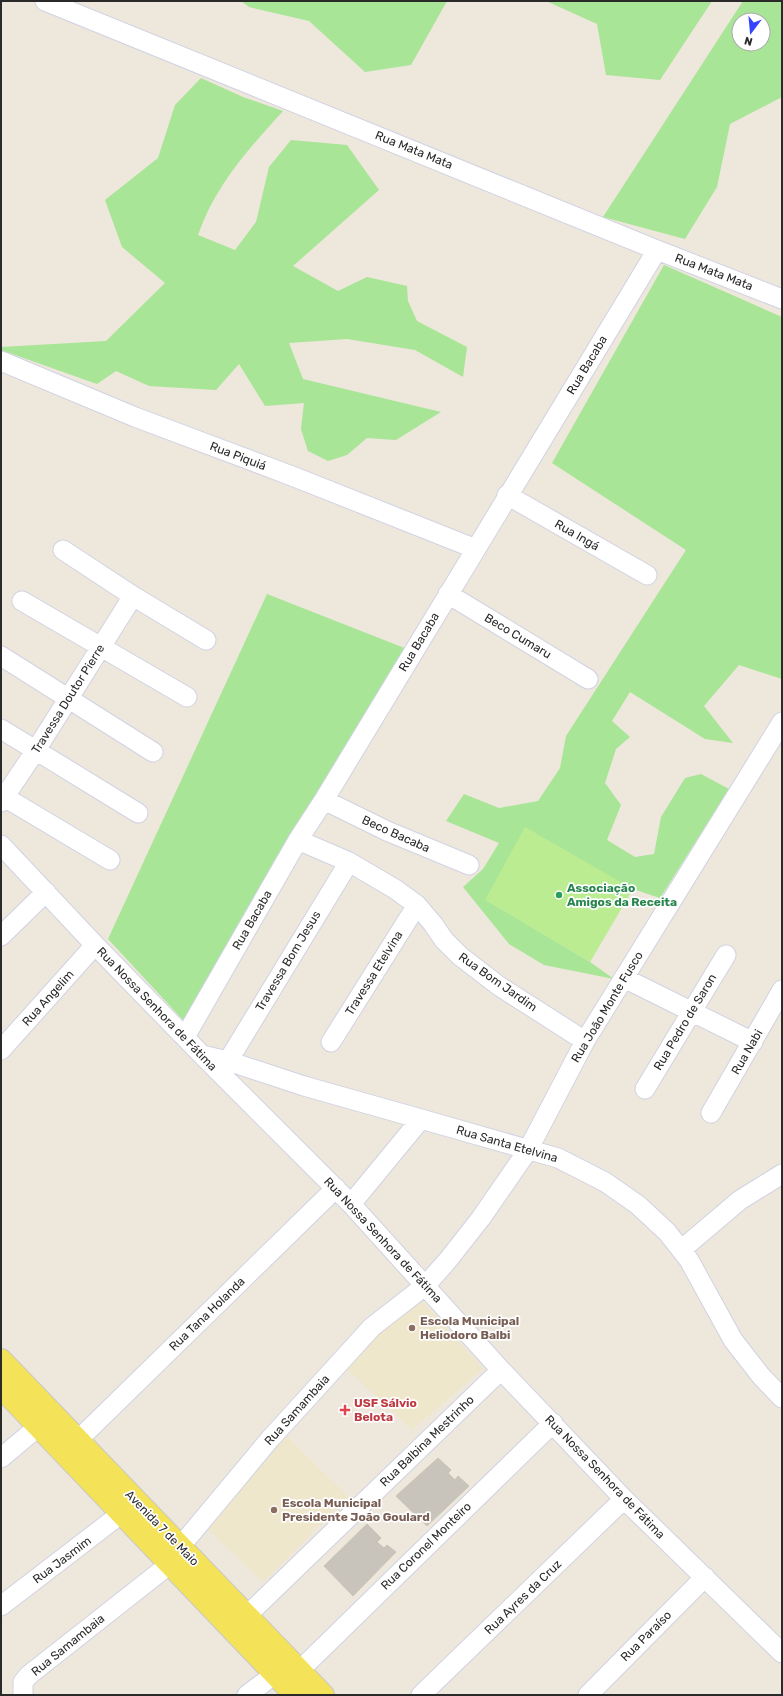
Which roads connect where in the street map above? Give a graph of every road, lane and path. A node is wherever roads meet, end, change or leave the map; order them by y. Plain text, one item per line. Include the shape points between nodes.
1 (45, 1) edge
2 (657, 250) junction
3 (782, 299) edge
4 (1, 361) edge
5 (508, 495) junction
6 (476, 549) junction
7 (63, 550) dead end
8 (647, 575) dead end
9 (448, 594) junction
10 (132, 596) junction
11 (22, 601) dead end
12 (206, 640) dead end
13 (100, 647) junction
14 (1, 656) edge
15 (588, 678) dead end
16 (187, 697) dead end
17 (68, 698) junction
18 (782, 722) edge
19 (1, 729) edge
20 (36, 750) junction
21 (153, 752) dead end
22 (2, 798) edge
23 (324, 800) junction
24 (138, 814) dead end
25 (298, 840) junction
26 (1, 845) edge
27 (110, 860) dead end
28 (349, 862) junction
29 (469, 865) dead end
30 (46, 892) junction
31 (417, 905) junction
32 (1, 936) edge
33 (95, 946) junction
34 (726, 955) dead end
35 (624, 978) junction
36 (782, 990) edge
37 (690, 1012) junction
38 (186, 1037) junction
39 (585, 1041) junction
40 (331, 1042) dead end
41 (753, 1042) junction
42 (1, 1050) edge
43 (202, 1055) junction
44 (228, 1061) junction
45 (645, 1089) dead end
46 (711, 1113) dead end
47 (420, 1119) junction
48 (528, 1150) junction
49 (782, 1174) edge
50 (336, 1188) junction
51 (351, 1204) junction
52 (681, 1250) junction
53 (426, 1285) junction
54 (1, 1360) edge
55 (501, 1370) junction
56 (1, 1387) edge
57 (782, 1398) edge
58 (553, 1423) junction
59 (39, 1426) junction
60 (78, 1440) junction
61 (1, 1458) edge
62 (624, 1499) junction
63 (122, 1513) junction
64 (175, 1555) junction
65 (705, 1578) junction
66 (1, 1606) edge
67 (240, 1623) junction
68 (782, 1653) edge
69 (300, 1670) junction
70 (274, 1674) junction
71 (23, 1689) edge
72 (247, 1695) edge
73 (295, 1695) edge
74 (323, 1695) edge
75 (421, 1695) edge
76 (588, 1695) edge

1 - 2 street, Rua Mata Mata
2 - 3 street, Rua Mata Mata
2 - 5 street, Rua Bacaba
4 - 6 street, Rua Piquiá via 135,417
5 - 6 street, Rua Bacaba
5 - 8 street, Rua Ingá
6 - 9 street, Rua Bacaba
7 - 10 street
9 - 15 street, Beco Cumaru
9 - 23 street, Rua Bacaba
10 - 12 street
10 - 13 street, Travessa Doutor Pierre
11 - 13 street
13 - 16 street
13 - 17 street, Travessa Doutor Pierre
14 - 17 street
17 - 20 street, Travessa Doutor Pierre
17 - 21 street
18 - 35 street, Rua João Monte Fusco
19 - 20 street
20 - 22 street, Travessa Doutor Pierre
20 - 24 street
22 - 27 street
23 - 25 street, Rua Bacaba
23 - 29 street, Beco Bacaba via 387,831
25 - 28 street, Rua Bom Jardim
25 - 38 street, Rua Bacaba
26 - 30 street, Rua Nossa Senhora de Fátima
28 - 31 street, Rua Bom Jardim via 396,889
28 - 44 street, Travessa Bom Jesus
30 - 32 street
30 - 33 street, Rua Nossa Senhora de Fátima
31 - 39 street, Rua Bom Jardim via 460,956 499,986
31 - 40 street, Travessa Etelvina
33 - 38 street, Rua Nossa Senhora de Fátima
33 - 42 street, Rua Angelim
34 - 37 street, Rua Pedro de Saron
35 - 37 street
35 - 39 street, Rua João Monte Fusco
36 - 41 street, Rua Nabi
37 - 41 street
37 - 45 street, Rua Pedro de Saron
38 - 43 street, Rua Nossa Senhora de Fátima
39 - 48 street, Rua João Monte Fusco
41 - 46 street, Rua Nabi
43 - 44 street, Rua Santa Etelvina
43 - 50 street, Rua Nossa Senhora de Fátima
44 - 47 street, Rua Santa Etelvina
47 - 48 street, Rua Santa Etelvina
47 - 51 street
48 - 52 street, Rua Santa Etelvina via 558,1158 605,1182 638,1205 667,1232
48 - 53 street, Rua João Monte Fusco via 481,1218
49 - 52 street via 740,1200
50 - 51 street, Rua Nossa Senhora de Fátima
50 - 60 street, Rua Tana Holanda
51 - 53 street, Rua Nossa Senhora de Fátima
52 - 57 street, Rua Santa Etelvina via 733,1340 760,1376
53 - 55 street, Rua Nossa Senhora de Fátima
53 - 64 street, Rua Samambaia via 372,1327 270,1439
54 - 60 main road, Avenida 7 de Maio
55 - 58 street, Rua Nossa Senhora de Fátima
55 - 67 street, Rua Balbina Mestrinho
56 - 59 main road, Avenida 7 de Maio
58 - 62 street, Rua Nossa Senhora de Fátima
58 - 69 street, Rua Coronel Monteiro
59 - 61 street
59 - 63 main road, Avenida 7 de Maio
60 - 64 main road, Avenida 7 de Maio
62 - 65 street, Rua Nossa Senhora de Fátima
62 - 75 street, Rua Ayres da Cruz
63 - 64 main road, Avenida 7 de Maio
63 - 66 street, Rua Jasmim
64 - 67 main road, Avenida 7 de Maio
64 - 71 street, Rua Samambaia via 29,1675
65 - 68 street, Rua Nossa Senhora de Fátima
65 - 76 street, Rua Paraíso
67 - 69 main road, Avenida 7 de Maio
67 - 70 main road, Avenida 7 de Maio
69 - 74 main road, Avenida 7 de Maio
70 - 72 street
70 - 73 main road, Avenida 7 de Maio

